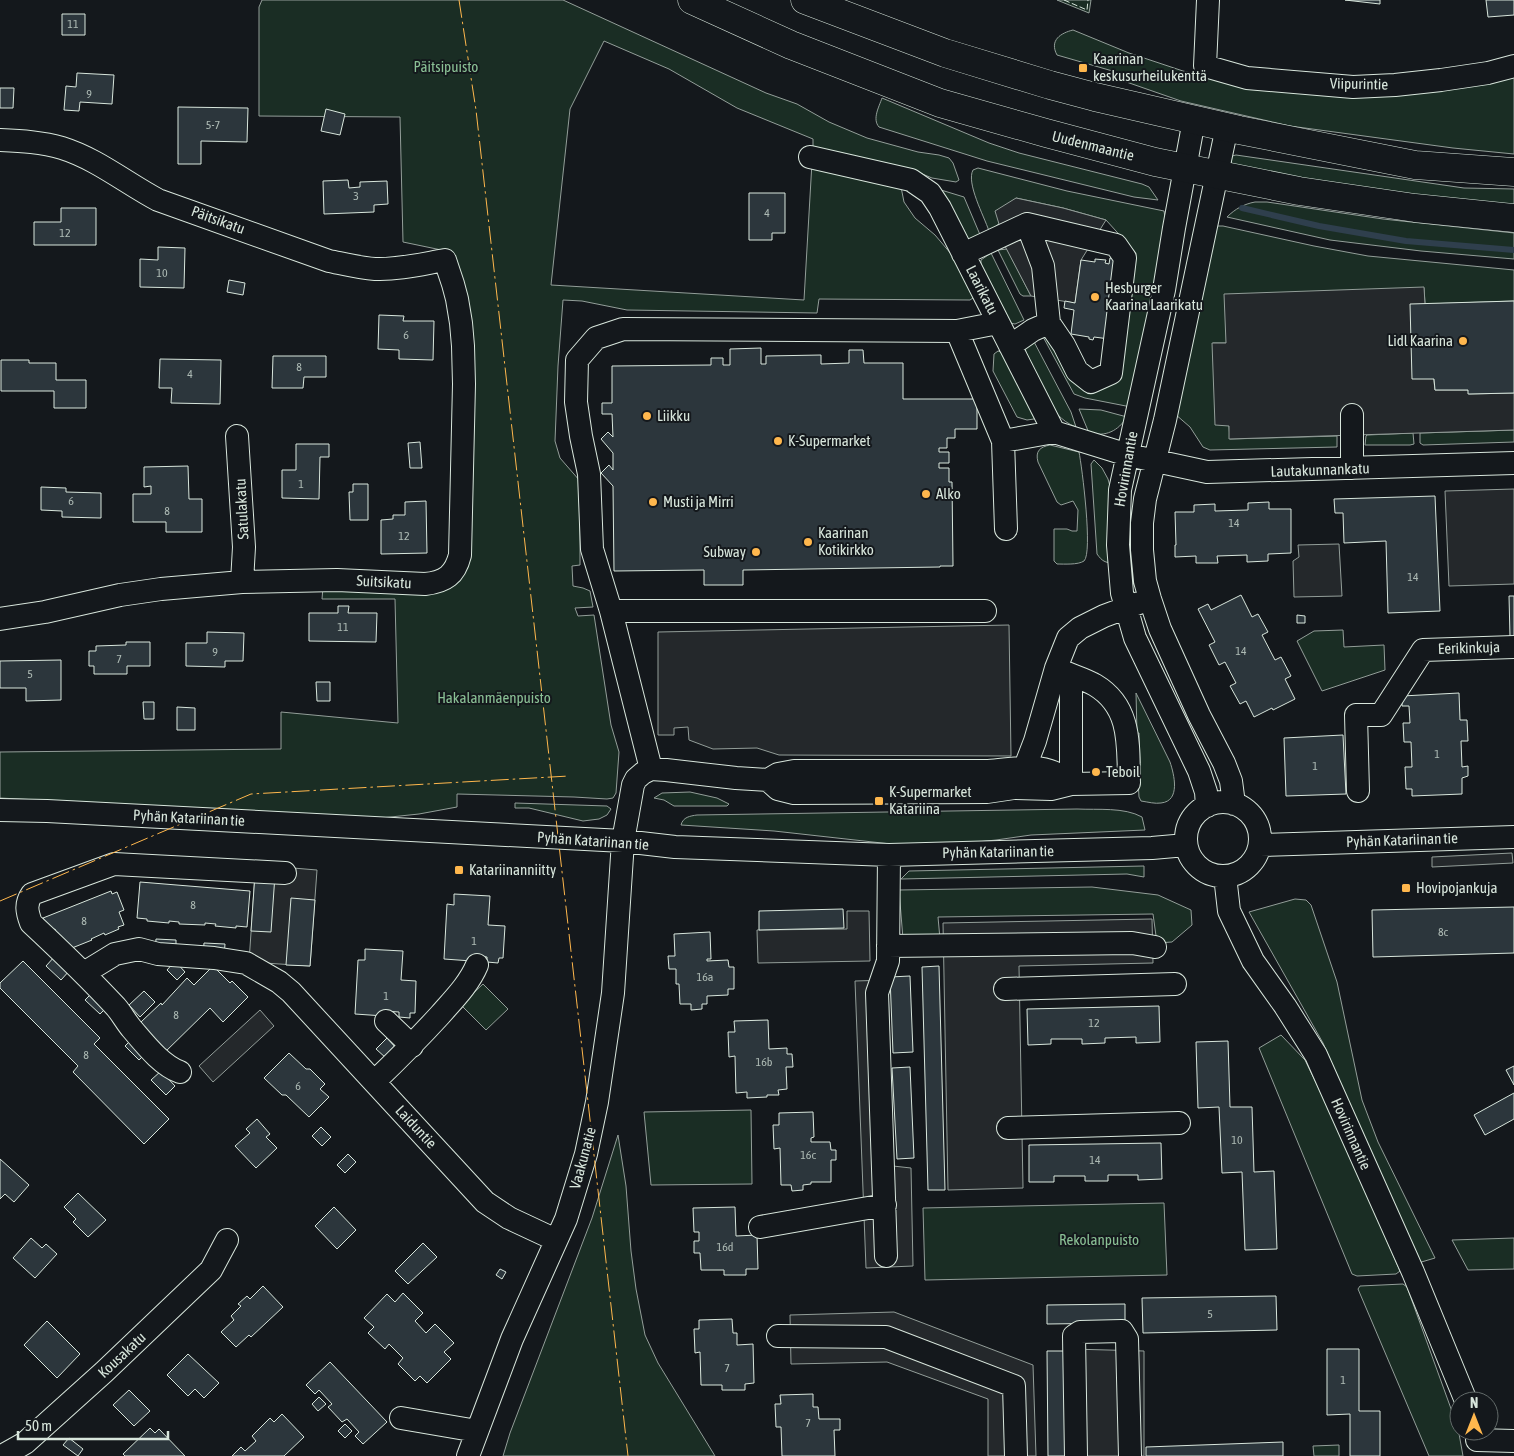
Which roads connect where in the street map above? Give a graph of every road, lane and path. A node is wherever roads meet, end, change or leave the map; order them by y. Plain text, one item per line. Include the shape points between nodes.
1 (692, 0) edge
2 (805, 0) edge
3 (1208, 0) edge
4 (1514, 66) edge
5 (1194, 120) junction
6 (1227, 127) junction
7 (0, 140) edge
8 (810, 156) dead end
9 (1185, 168) junction
10 (1514, 172) edge
11 (1216, 174) junction
12 (1514, 218) edge
13 (1027, 224) junction
14 (963, 254) junction
15 (445, 260) joint
16 (998, 323) junction
17 (1050, 324) junction
18 (958, 331) junction
19 (1010, 346) junction
20 (1352, 415) dead end
21 (1054, 432) junction
22 (237, 436) dead end
23 (1003, 441) junction
24 (1128, 455) junction
25 (1155, 462) junction
26 (1514, 464) edge
27 (1352, 468) junction
28 (1006, 529) dead end
29 (242, 582) junction
30 (1150, 599) junction
31 (1126, 608) junction
32 (611, 611) junction
33 (985, 611) dead end
34 (0, 618) edge
35 (1514, 647) edge
36 (1063, 672) junction
37 (1024, 766) junction
38 (651, 769) junction
39 (768, 780) junction
40 (1071, 784) junction
41 (1014, 788) junction
42 (1358, 791) dead end
43 (1234, 804) junction
44 (1206, 806) junction
45 (0, 810) edge
46 (1514, 837) edge
47 (623, 841) junction
48 (1186, 845) junction
49 (1260, 845) junction
50 (889, 855) junction
51 (285, 873) dead end
52 (1225, 876) junction
53 (888, 946) junction
54 (1154, 946) dead end
55 (477, 964) dead end
56 (84, 973) junction
57 (1175, 984) dead end
58 (1005, 989) dead end
59 (386, 1021) dead end
60 (412, 1046) junction
61 (180, 1072) dead end
62 (374, 1082) junction
63 (1179, 1123) dead end
64 (1008, 1128) dead end
65 (885, 1205) junction
66 (760, 1227) dead end
67 (227, 1240) dead end
68 (556, 1240) junction
69 (886, 1256) dead end
70 (778, 1336) dead end
71 (1462, 1391) edge
72 (400, 1418) dead end
73 (477, 1431) junction
74 (1514, 1441) edge
75 (1477, 1442) edge
76 (0, 1445) edge
77 (2, 1456) edge
78 (468, 1456) edge
79 (1016, 1456) edge
80 (1076, 1456) edge
81 (1130, 1456) edge

1 - 9 main road, Uudenmaantie via 791,45 940,103 1046,134
2 - 5 main road via 964,59 1095,97
3 - 4 street, Viipurintie via 1205,66 1247,78 1353,87 1441,80
5 - 6 main road
5 - 9 street, Hovirinnantie
6 - 10 main road via 1415,164
6 - 11 street, Hovirinnantie
7 - 15 street, Päitsikatu via 62,148 101,166 158,200 329,261 376,269
8 - 14 street, Laarikatu via 911,180 930,193
9 - 11 main road, Uudenmaantie
9 - 24 street, Hovirinnantie via 1164,290
11 - 12 main road, Uudenmaantie via 1299,191 1406,207
11 - 25 street, Hovirinnantie
13 - 14 street
13 - 17 street via 1043,266
13 - 17 street via 1116,245 1125,258 1111,372 1091,382 1077,371
14 - 16 street, Laarikatu
15 - 29 street, Suitsikatu via 461,323 464,384 458,563 446,579 425,584 337,580
16 - 18 street
16 - 19 street, Laarikatu
17 - 19 street via 1033,330
18 - 23 street
18 - 32 street via 623,329 596,338 577,360 576,402 589,474 592,549
19 - 21 street, Laarikatu
20 - 27 street
21 - 23 street
21 - 24 street
22 - 29 street, Satulakatu via 243,538
23 - 28 street
24 - 25 street, Lautakunnankatu
24 - 31 street, Hovirinnantie via 1118,514 1119,572
25 - 27 street, Lautakunnankatu via 1207,472
25 - 30 street, Hovirinnantie via 1142,523 1145,581
26 - 27 street, Lautakunnankatu
29 - 34 street, Suitsikatu via 120,595 45,612
30 - 31 street
30 - 43 street, Hovirinnantie via 1160,629 1224,763 1231,781
31 - 36 street via 1080,628 1068,638
31 - 44 street, Hovirinnantie via 1134,638 1199,771 1206,792
32 - 33 street
32 - 38 street
35 - 42 street, Eerikinkuja via 1423,650 1381,715 1356,716
36 - 37 street
36 - 40 street
36 - 40 street via 1096,685 1109,696 1127,730 1129,783
37 - 39 street via 988,771 794,771
37 - 40 street via 1057,772
37 - 41 street via 1020,782
38 - 39 street
38 - 47 street, Vaakunatie via 643,772 633,785
39 - 41 street via 778,789 794,793 987,792
40 - 41 street via 1051,789
43 - 44 street via 1222,802
43 - 49 street via 1255,820 1260,832
44 - 48 street via 1194,816 1187,829
45 - 47 street, Pyhän Katariinan tie
46 - 49 street, Pyhän Katariinan tie
47 - 50 street, Pyhän Katariinan tie via 675,847
47 - 68 street, Vaakunatie via 614,993 597,1102 586,1154 566,1219
48 - 50 street, Pyhän Katariinan tie
48 - 52 street via 1200,868 1212,875
49 - 52 street via 1248,867 1238,874
50 - 53 street
51 - 56 street via 114,864 32,894 26,912 31,923
52 - 71 street, Hovirinnantie via 1230,911 1254,961 1316,1055 1413,1272
53 - 54 street via 1132,943
53 - 65 street via 888,961 877,993
55 - 60 street via 473,976 456,998
56 - 61 street via 157,1056
56 - 62 street, Laiduntie via 115,954 139,948 158,954 246,963 291,992
57 - 58 street
59 - 60 street
60 - 62 street
62 - 68 street, Laiduntie via 486,1202 509,1218
63 - 64 street
65 - 66 street
65 - 69 street
67 - 77 street, Kousakatu via 204,1277 25,1443
68 - 73 street, Vaakunatie via 512,1339
70 - 79 street via 886,1336 1014,1386
72 - 73 street
73 - 78 street, Vaakunatie
74 - 75 street
76 - 77 street
80 - 81 street via 1074,1336 1080,1332 1122,1331 1127,1338

